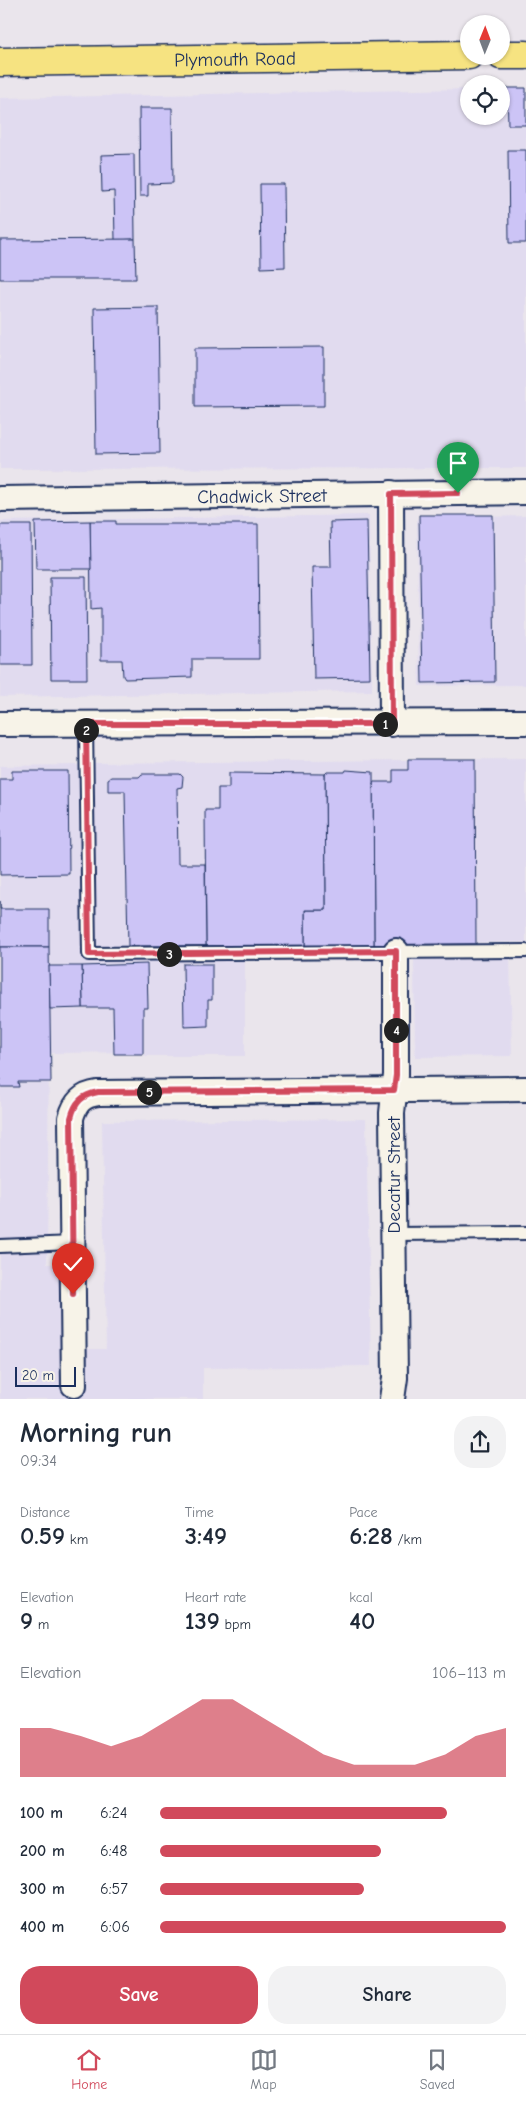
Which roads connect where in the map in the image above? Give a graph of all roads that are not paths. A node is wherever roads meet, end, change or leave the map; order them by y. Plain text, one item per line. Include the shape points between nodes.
1 (510, 55) edge
2 (526, 55) edge
3 (460, 56) edge
4 (0, 62) edge
5 (526, 492) edge
6 (391, 494) junction
7 (0, 499) edge
8 (526, 722) edge
9 (0, 724) edge
10 (86, 724) junction
11 (392, 724) junction
12 (396, 951) junction
13 (526, 951) edge
14 (526, 1089) edge
15 (394, 1090) junction
16 (526, 1233) edge
17 (394, 1234) junction
18 (73, 1243) junction
19 (0, 1246) edge
20 (74, 1392) edge
21 (392, 1399) edge

1 - 2 main road
3 - 4 main road, Plymouth Road
5 - 6 street, Chadwick Street
6 - 7 street, Chadwick Street
6 - 11 street
8 - 11 street
9 - 10 street
10 - 11 street
10 - 12 lane via 89,954
12 - 13 lane
12 - 15 street, Decatur Street
14 - 15 street
15 - 17 street, Decatur Street
15 - 18 street via 88,1094 74,1108 71,1118
16 - 17 lane
17 - 21 street, Decatur Street via 395,1378
18 - 19 lane
18 - 20 street

